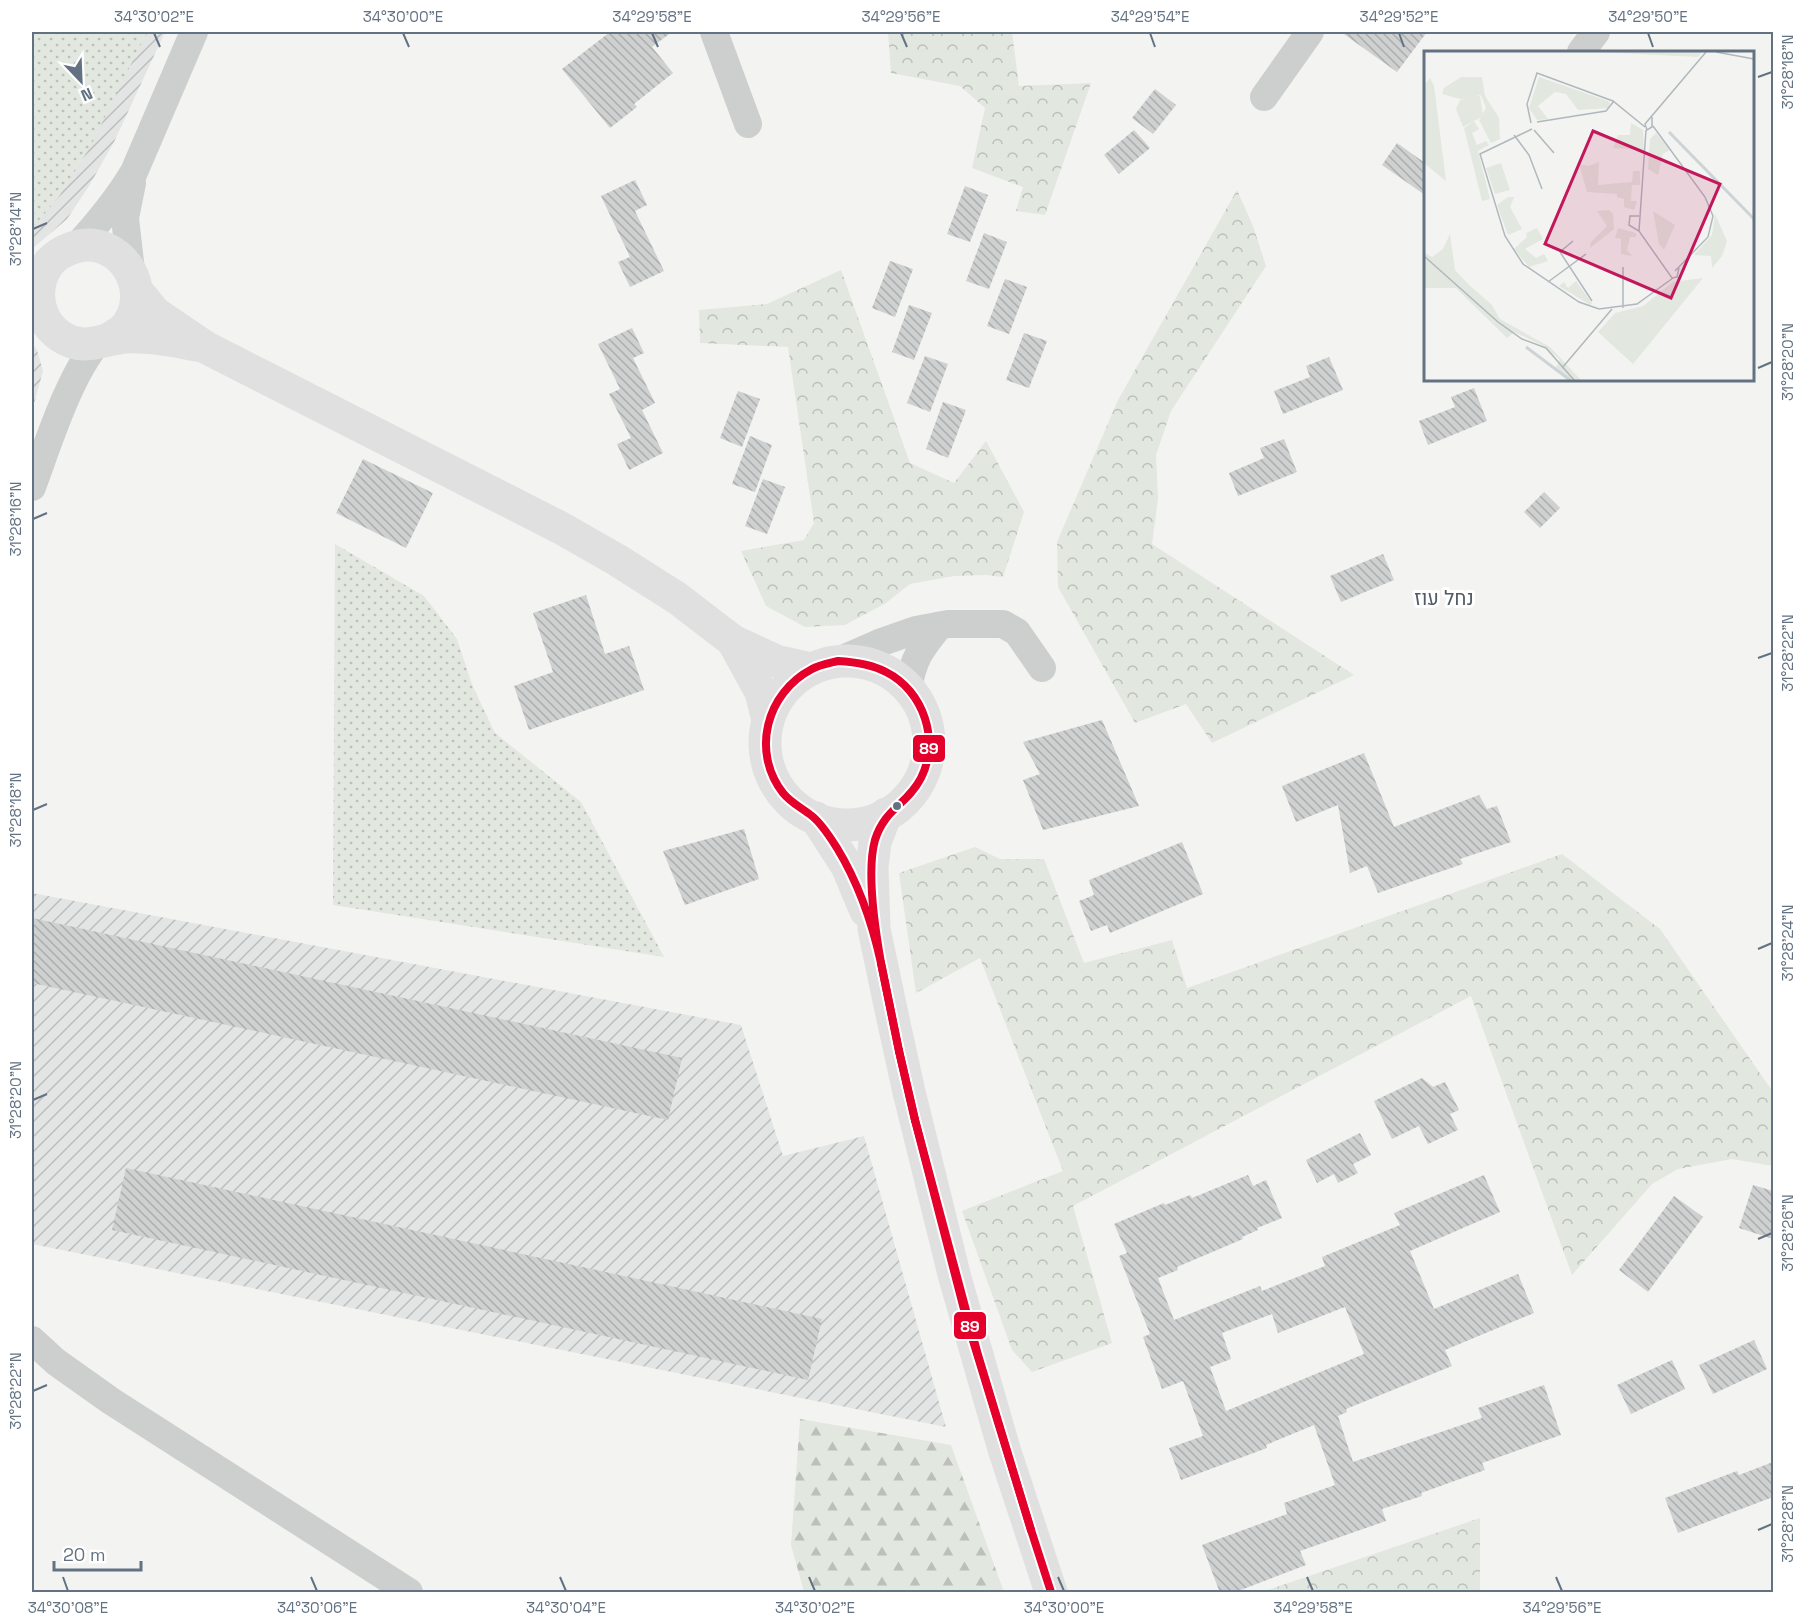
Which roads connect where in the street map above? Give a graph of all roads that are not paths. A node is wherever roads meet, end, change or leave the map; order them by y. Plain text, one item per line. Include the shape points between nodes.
1 (194, 32) edge
2 (714, 32) edge
3 (1310, 32) edge
4 (1596, 32) edge
5 (1582, 51) edge
6 (1264, 97) dead end
7 (748, 124) dead end
8 (134, 172) junction
9 (78, 245) junction
10 (134, 281) junction
11 (58, 334) junction
12 (103, 341) junction
13 (205, 347) junction
14 (61, 411) junction
15 (32, 487) edge
16 (939, 626) junction
17 (733, 641) junction
18 (824, 665) junction
19 (1042, 668) dead end
20 (908, 688) junction
21 (768, 720) junction
22 (886, 814) junction
23 (816, 819) junction
24 (874, 929) junction
25 (32, 1340) edge
26 (409, 1593) edge
27 (1051, 1593) edge

1 - 8 street
2 - 7 street
3 - 6 street
4 - 5 street
8 - 9 street via 104,217
8 - 10 street via 125,218
9 - 10 street via 109,249 122,259
9 - 11 street via 51,260 42,273 38,290 39,307
10 - 12 street via 137,302 132,317 122,330
10 - 13 street via 155,313
11 - 12 street via 73,342
11 - 14 street via 68,372
12 - 13 street via 150,337
12 - 14 street via 83,363
13 - 17 street via 561,528 677,598
14 - 15 street
16 - 18 street
16 - 19 street via 1003,624 1017,632
16 - 20 street via 912,665
17 - 18 street via 776,661
17 - 21 street via 761,692
18 - 20 street via 851,661 869,664
18 - 21 street via 797,678 775,704
20 - 22 street via 928,727 927,763 908,798
21 - 23 street via 765,739 773,778 798,809
22 - 23 street via 855,824
22 - 24 street via 875,842 872,867
23 - 24 street via 847,866
24 - 27 street via 955,1278
25 - 26 street via 111,1401

